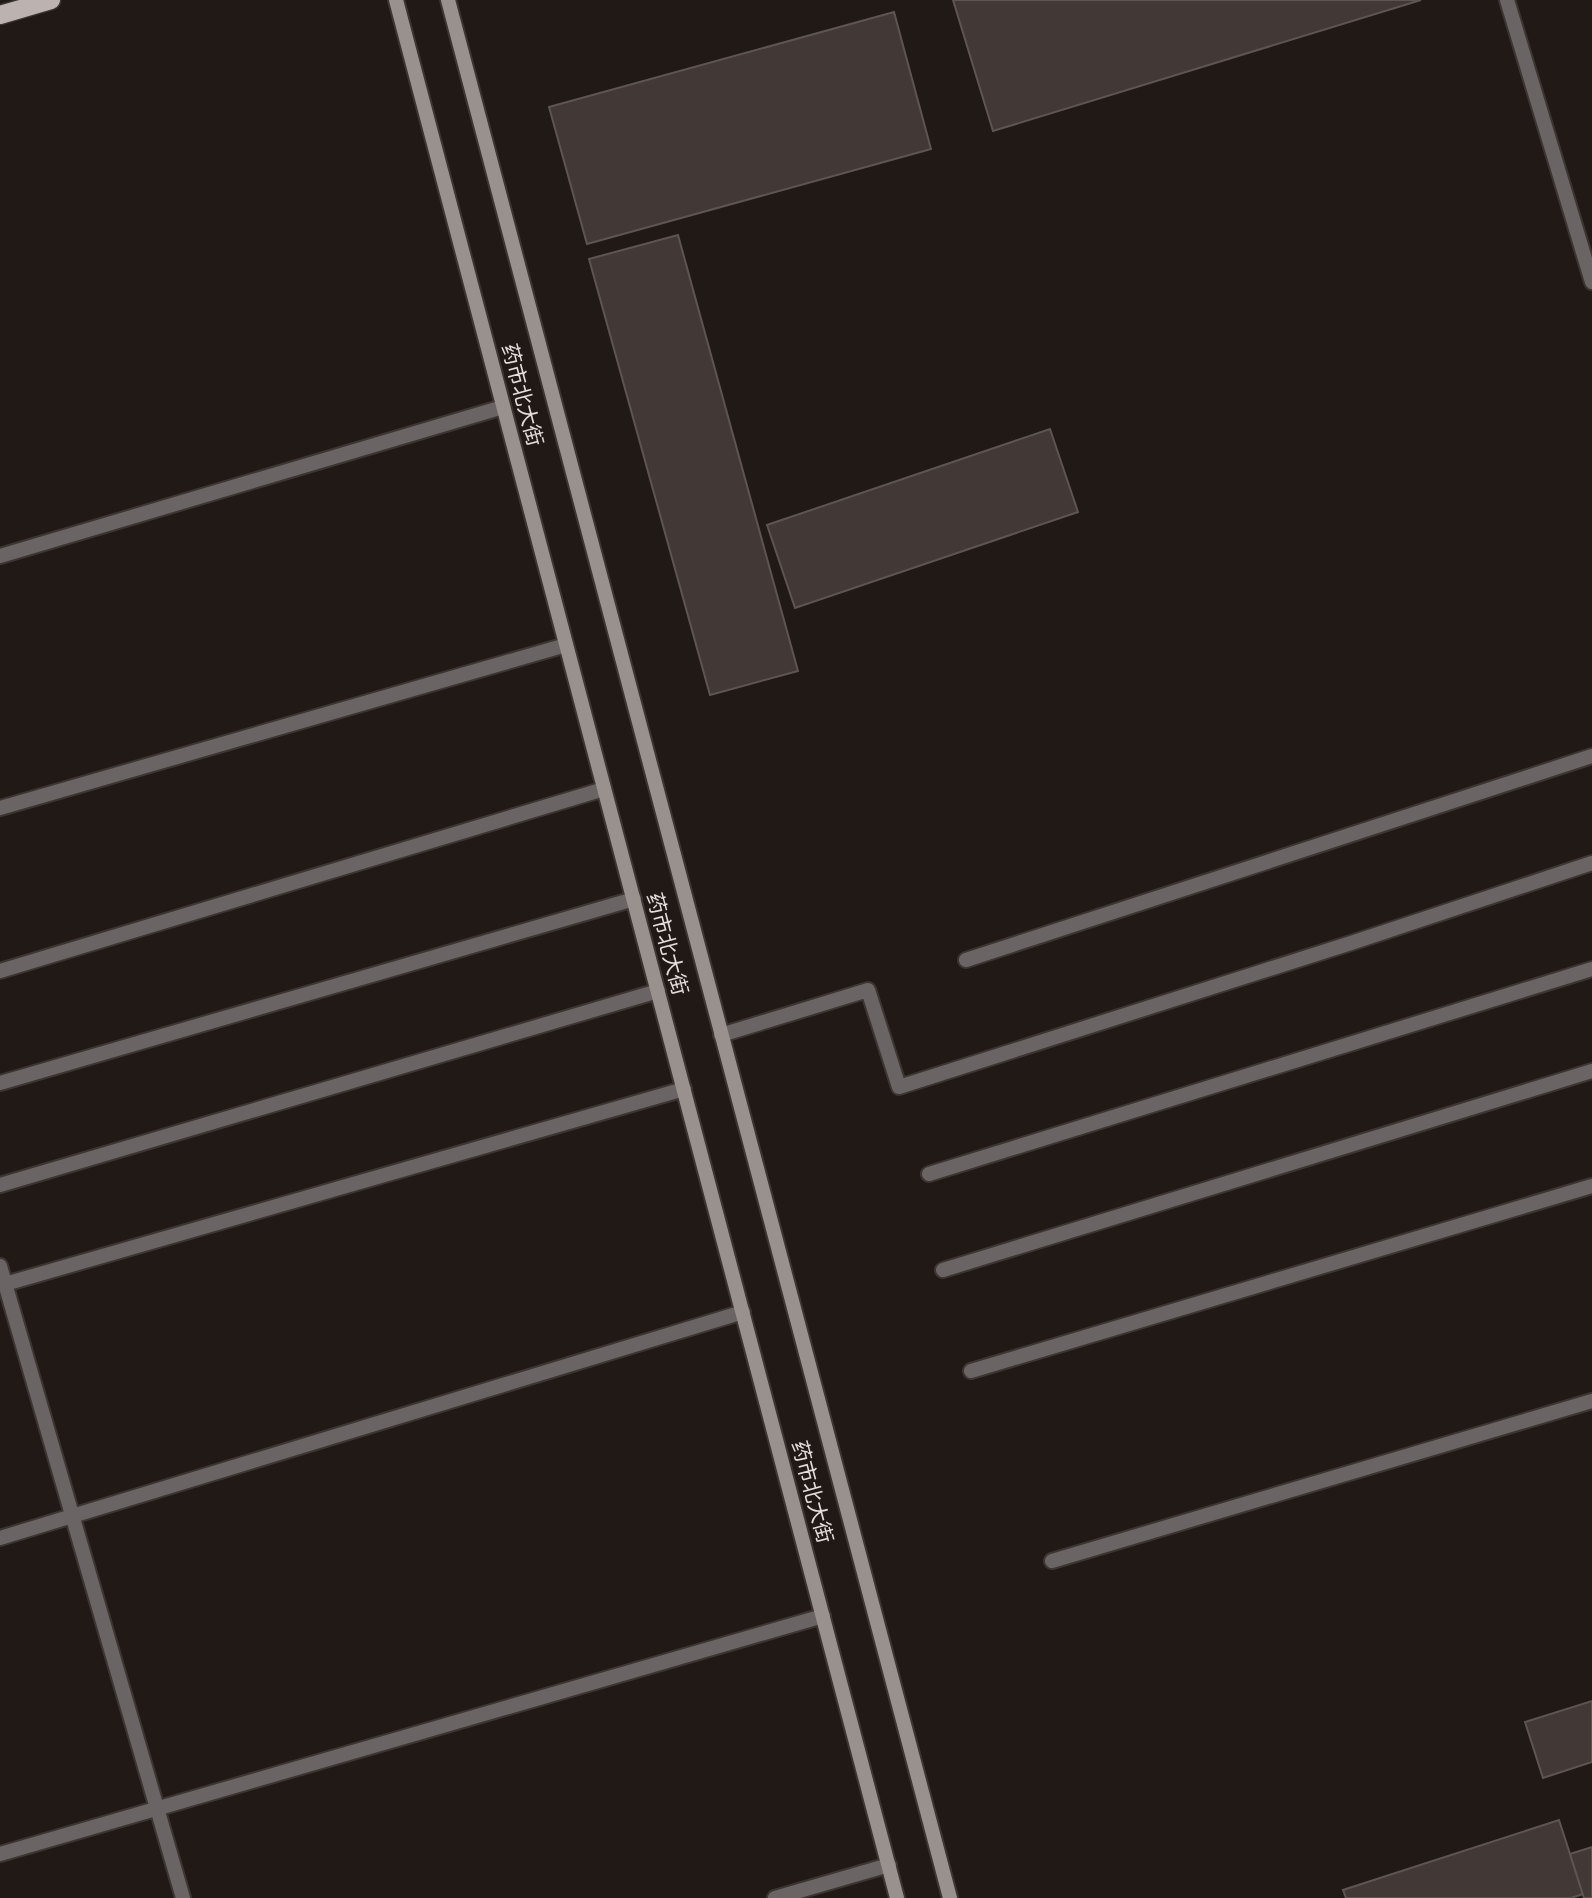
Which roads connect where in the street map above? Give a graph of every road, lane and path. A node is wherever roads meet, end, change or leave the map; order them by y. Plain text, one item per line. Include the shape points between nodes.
1 (51, 0) edge
2 (396, 0) edge
3 (448, 0) edge
4 (1507, 0) edge
5 (0, 15) edge
6 (1592, 282) edge
7 (503, 407) junction
8 (0, 556) edge
9 (566, 645) junction
10 (1592, 756) edge
11 (604, 789) junction
12 (0, 808) edge
13 (1592, 863) edge
14 (634, 899) junction
15 (966, 960) dead end
16 (1592, 969) edge
17 (0, 971) edge
18 (658, 991) junction
19 (722, 1035) junction
20 (1592, 1071) edge
21 (0, 1083) edge
22 (684, 1089) junction
23 (929, 1174) dead end
24 (0, 1185) edge
25 (1592, 1185) edge
26 (0, 1266) edge
27 (943, 1270) dead end
28 (5, 1284) junction
29 (743, 1312) junction
30 (971, 1371) dead end
31 (1592, 1401) edge
32 (72, 1516) junction
33 (0, 1538) edge
34 (1052, 1562) dead end
35 (823, 1616) junction
36 (157, 1808) junction
37 (0, 1854) edge
38 (889, 1865) junction
39 (183, 1898) edge
40 (775, 1898) edge
41 (897, 1898) edge
42 (950, 1898) edge

1 - 5 main road
2 - 7 main road, 药市北大街
3 - 19 main road, 药市北大街
4 - 6 street
7 - 8 street
7 - 9 main road, 药市北大街
9 - 11 main road, 药市北大街
9 - 12 street
10 - 15 street
11 - 14 main road, 药市北大街
11 - 17 street
13 - 19 street via 899,1087 868,990
14 - 18 main road, 药市北大街
14 - 21 street
16 - 23 street
18 - 22 main road, 药市北大街
18 - 24 street
19 - 42 main road, 药市北大街
20 - 27 street
22 - 28 street
22 - 29 main road, 药市北大街
25 - 30 street
26 - 28 street
28 - 32 street
29 - 32 street
29 - 35 main road, 药市北大街
31 - 34 street
32 - 33 street
32 - 36 street
35 - 36 street
35 - 38 main road, 药市北大街
36 - 37 street
36 - 39 street
38 - 40 street
38 - 41 main road, 药市北大街

